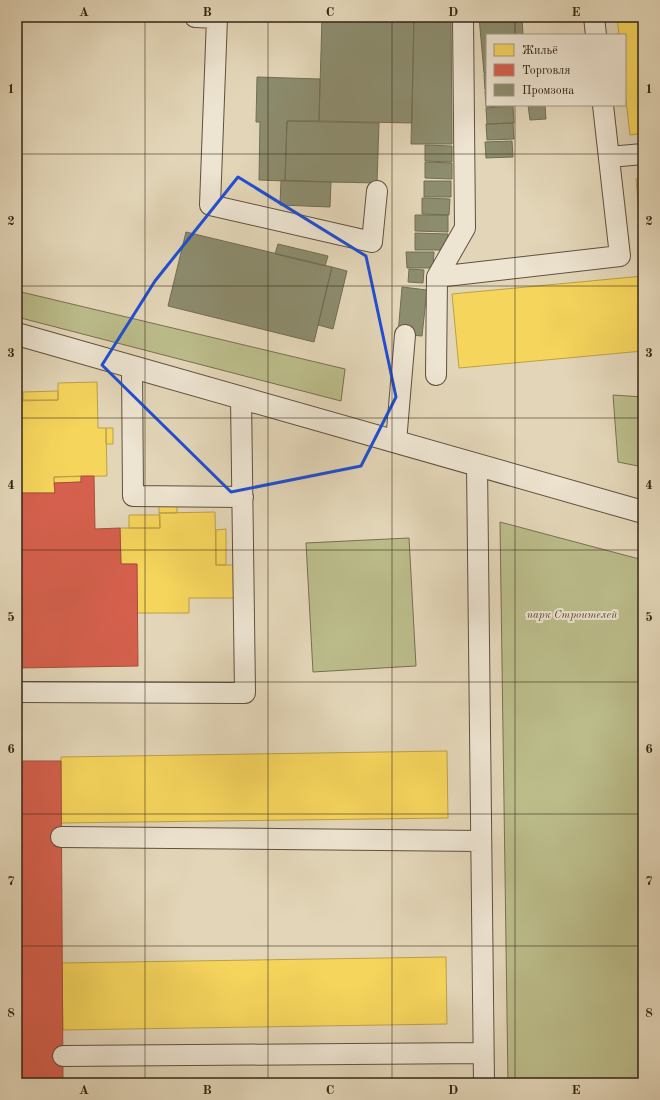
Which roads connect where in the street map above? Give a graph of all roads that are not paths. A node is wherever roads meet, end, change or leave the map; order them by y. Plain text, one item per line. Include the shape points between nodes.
1 (195, 17) edge
2 (218, 17) edge
3 (463, 17) edge
4 (594, 17) edge
5 (596, 34) edge
6 (604, 106) edge
7 (643, 154) edge
8 (609, 157) junction
9 (377, 191) dead end
10 (437, 277) junction
11 (17, 334) edge
12 (405, 335) dead end
13 (132, 367) junction
14 (436, 375) dead end
15 (241, 398) junction
16 (396, 442) junction
17 (478, 465) junction
18 (243, 498) junction
19 (643, 512) edge
20 (17, 692) edge
21 (61, 837) dead end
22 (481, 841) junction
23 (483, 1053) junction
24 (63, 1056) dead end
25 (484, 1083) edge

1 - 2 lane
2 - 9 lane via 210,204 372,242
3 - 10 lane via 465,228
4 - 5 lane
6 - 8 lane
7 - 8 lane
8 - 10 lane via 620,256
10 - 14 lane
11 - 13 street
12 - 16 lane
13 - 15 street
13 - 18 lane via 133,496
15 - 16 street
15 - 18 lane
16 - 17 street
17 - 19 street
17 - 22 lane
18 - 20 lane via 245,693
21 - 22 lane
22 - 23 lane
23 - 24 lane
23 - 25 lane

